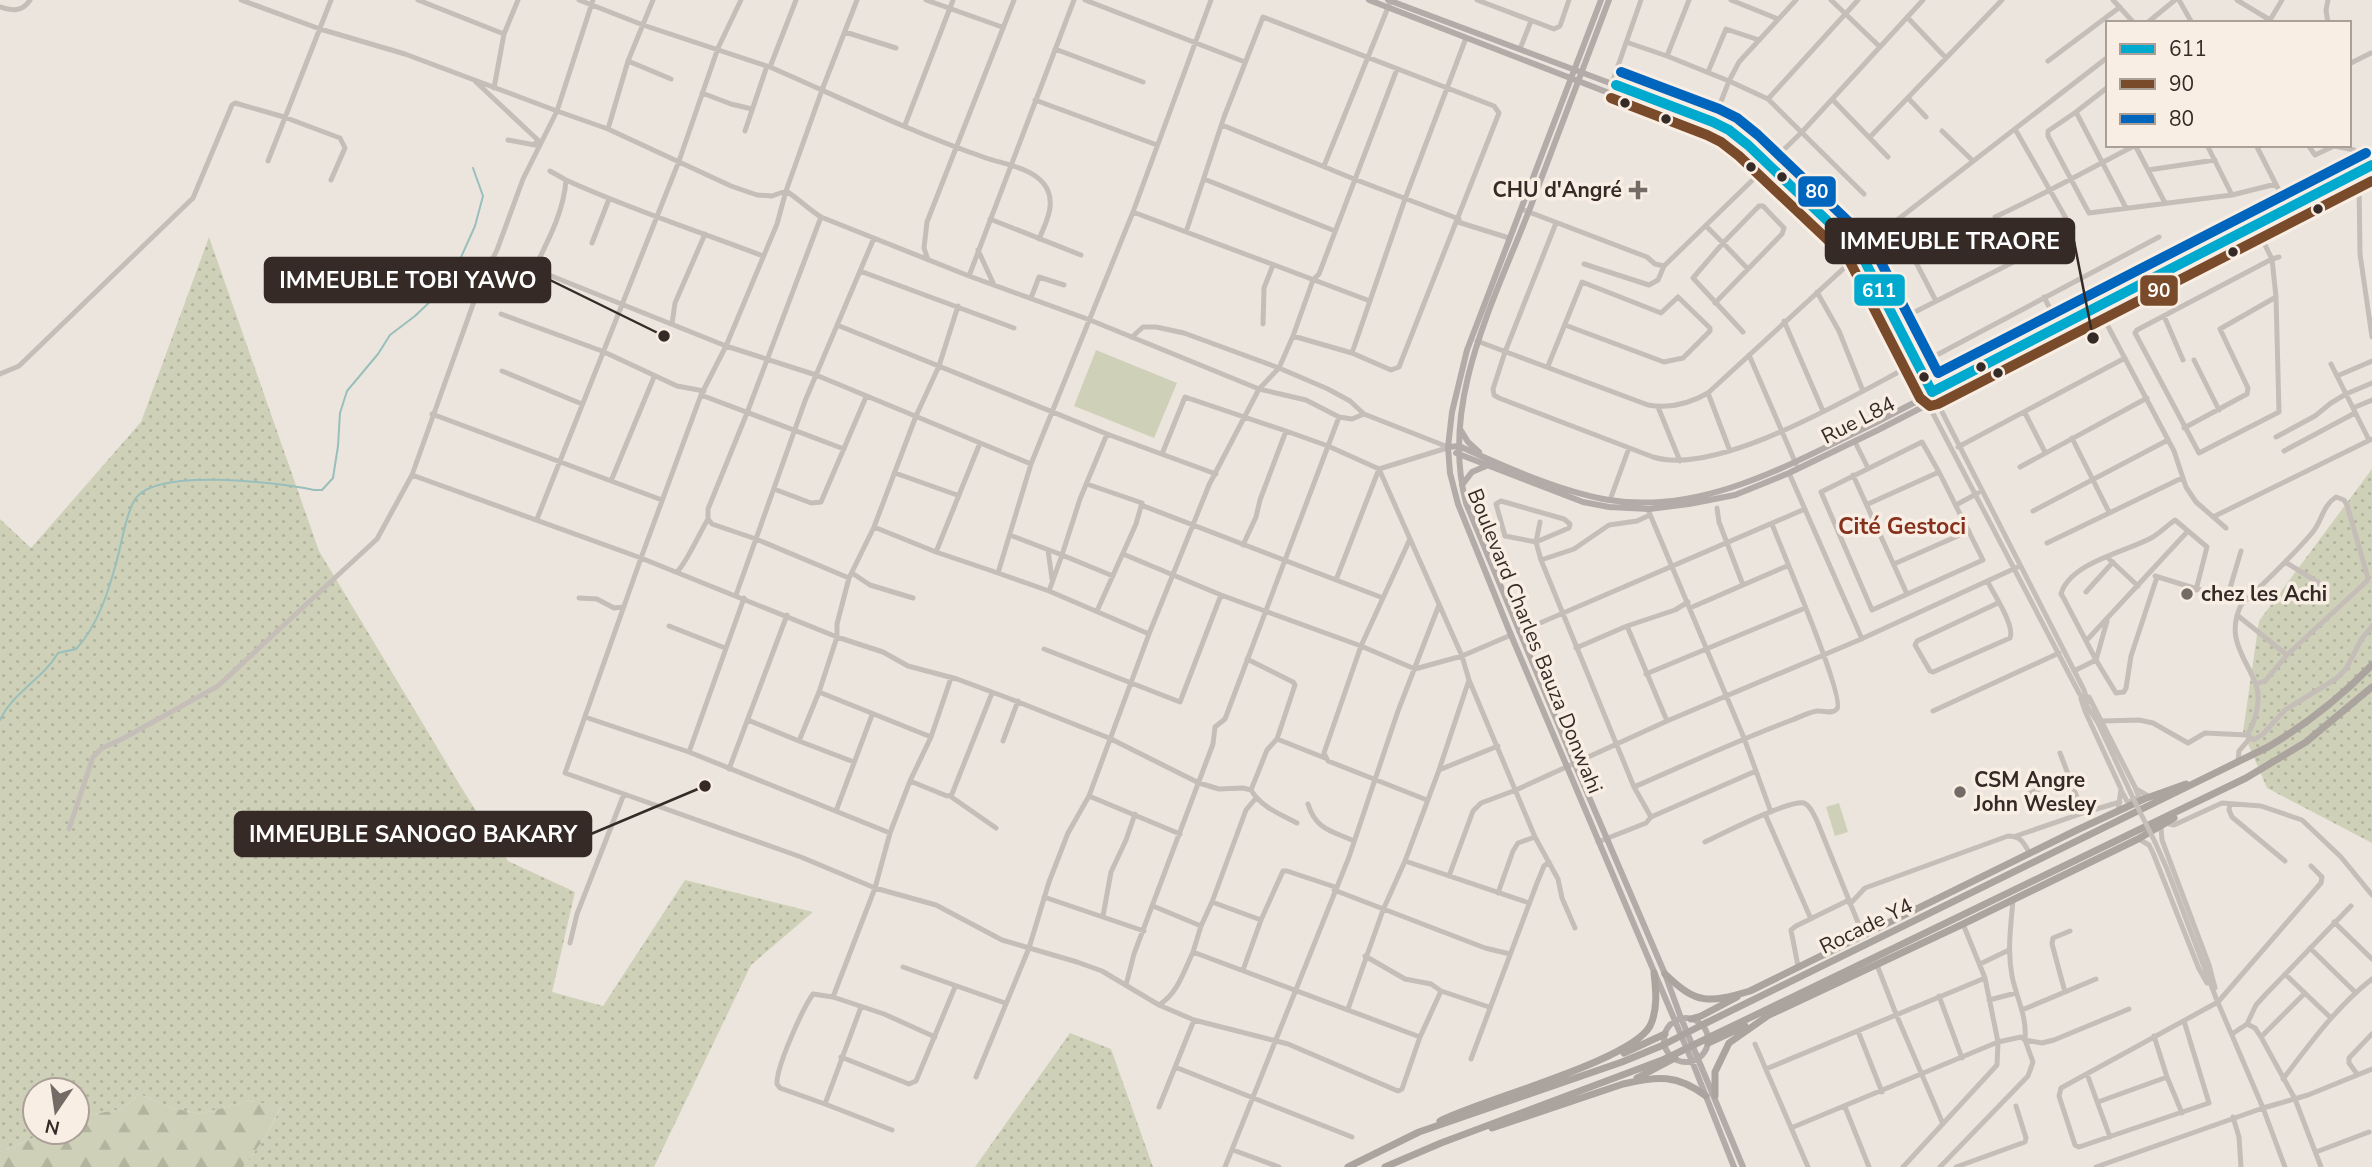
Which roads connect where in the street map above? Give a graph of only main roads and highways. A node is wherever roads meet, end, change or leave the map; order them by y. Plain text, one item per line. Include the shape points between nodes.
1 (1369, 0) edge
2 (1601, 0) edge
3 (1609, 0) edge
4 (1389, 2) edge
5 (1578, 70) junction
6 (1575, 80) junction
7 (1698, 116) junction
8 (1695, 125) junction
9 (2365, 164) edge
10 (2372, 178) edge
11 (1525, 210) junction
12 (2110, 299) junction
13 (2115, 308) junction
14 (1932, 392) junction
15 (1924, 396) junction
16 (1936, 400) junction
17 (1928, 404) junction
18 (1460, 429) junction
19 (1448, 447) junction
20 (1458, 450) junction
21 (1489, 463) junction
22 (1797, 465) junction
23 (1462, 485) junction
24 (2372, 665) edge
25 (2372, 687) edge
26 (2203, 779) junction
27 (2214, 794) junction
28 (1654, 973) junction
29 (1665, 974) junction
30 (1750, 991) junction
31 (1769, 1015) junction
32 (1691, 1019) junction
33 (1678, 1020) junction
34 (1665, 1034) junction
35 (1710, 1039) junction
36 (1675, 1058) junction
37 (1695, 1059) junction
38 (1603, 1060) junction
39 (1623, 1084) junction
40 (1711, 1096) junction
41 (1419, 1132) junction
42 (1441, 1143) junction
43 (1348, 1167) edge
44 (1385, 1167) edge
45 (1734, 1167) edge
46 (1744, 1167) edge

1 - 4 main road
2 - 5 main road
3 - 5 main road
4 - 5 main road
4 - 6 main road
5 - 6 main road, Boulevard Charles Bauza Donwahi
5 - 7 main road
6 - 8 main road
6 - 11 main road, Boulevard Charles Bauza Donwahi
7 - 8 main road
7 - 14 main road via 1740,138 1860,252
8 - 15 main road via 1725,138 1853,259
9 - 12 main road, Rue L84
10 - 13 main road, Rue L84
11 - 18 main road, Boulevard Charles Bauza Donwahi via 1478,341
11 - 19 main road, Boulevard Charles Bauza Donwahi via 1509,238 1467,350
12 - 13 main road
12 - 14 main road, Rue L84
13 - 16 main road, Rue L84
14 - 15 main road, Rue L84
14 - 16 main road
15 - 17 main road
15 - 22 main road, Rue L84
16 - 17 main road, Rue L84
17 - 22 main road, Rue L84 via 1855,442
18 - 20 main road, Boulevard Charles Bauza Donwahi
18 - 21 main road
19 - 20 main road, Rue L84
19 - 28 main road, Boulevard Charles Bauza Donwahi via 1458,504
20 - 21 main road, Rue L84
20 - 23 main road, Boulevard Charles Bauza Donwahi
21 - 22 main road via 1577,493 1610,500 1658,501 1716,493
21 - 22 main road, Rue L84 via 1583,502 1649,512 1735,495 1789,473
21 - 23 main road via 1472,472
23 - 29 main road, Boulevard Charles Bauza Donwahi via 1519,632
24 - 26 highway, Rocade Y4 via 2298,730
25 - 27 highway, Rocade Y4 via 2306,742
26 - 30 highway via 2118,811
26 - 41 highway, Rocade Y4, bridge via 1661,1046
27 - 31 highway via 2138,839
27 - 35 highway, Rocade Y4
28 - 33 main road, Boulevard Charles Bauza Donwahi
28 - 38 highway via 1656,1000 1650,1026 1642,1037
29 - 30 highway via 1700,998 1712,1000
29 - 33 main road, Boulevard Charles Bauza Donwahi
30 - 32 highway
31 - 35 highway
31 - 40 highway via 1729,1043 1715,1072
32 - 33 main road
32 - 35 main road via 1702,1025
33 - 34 main road
33 - 37 main road, Boulevard Charles Bauza Donwahi
34 - 36 main road via 1666,1048
34 - 38 highway
35 - 37 main road
35 - 42 highway, Rocade Y4, bridge
36 - 37 main road
36 - 39 highway
37 - 40 main road, Boulevard Charles Bauza Donwahi
38 - 41 highway
39 - 40 highway via 1669,1078
39 - 42 highway
40 - 45 main road, Boulevard Charles Bauza Donwahi
40 - 46 main road, Boulevard Charles Bauza Donwahi
41 - 43 highway, Rocade Y4
42 - 44 highway, Rocade Y4

